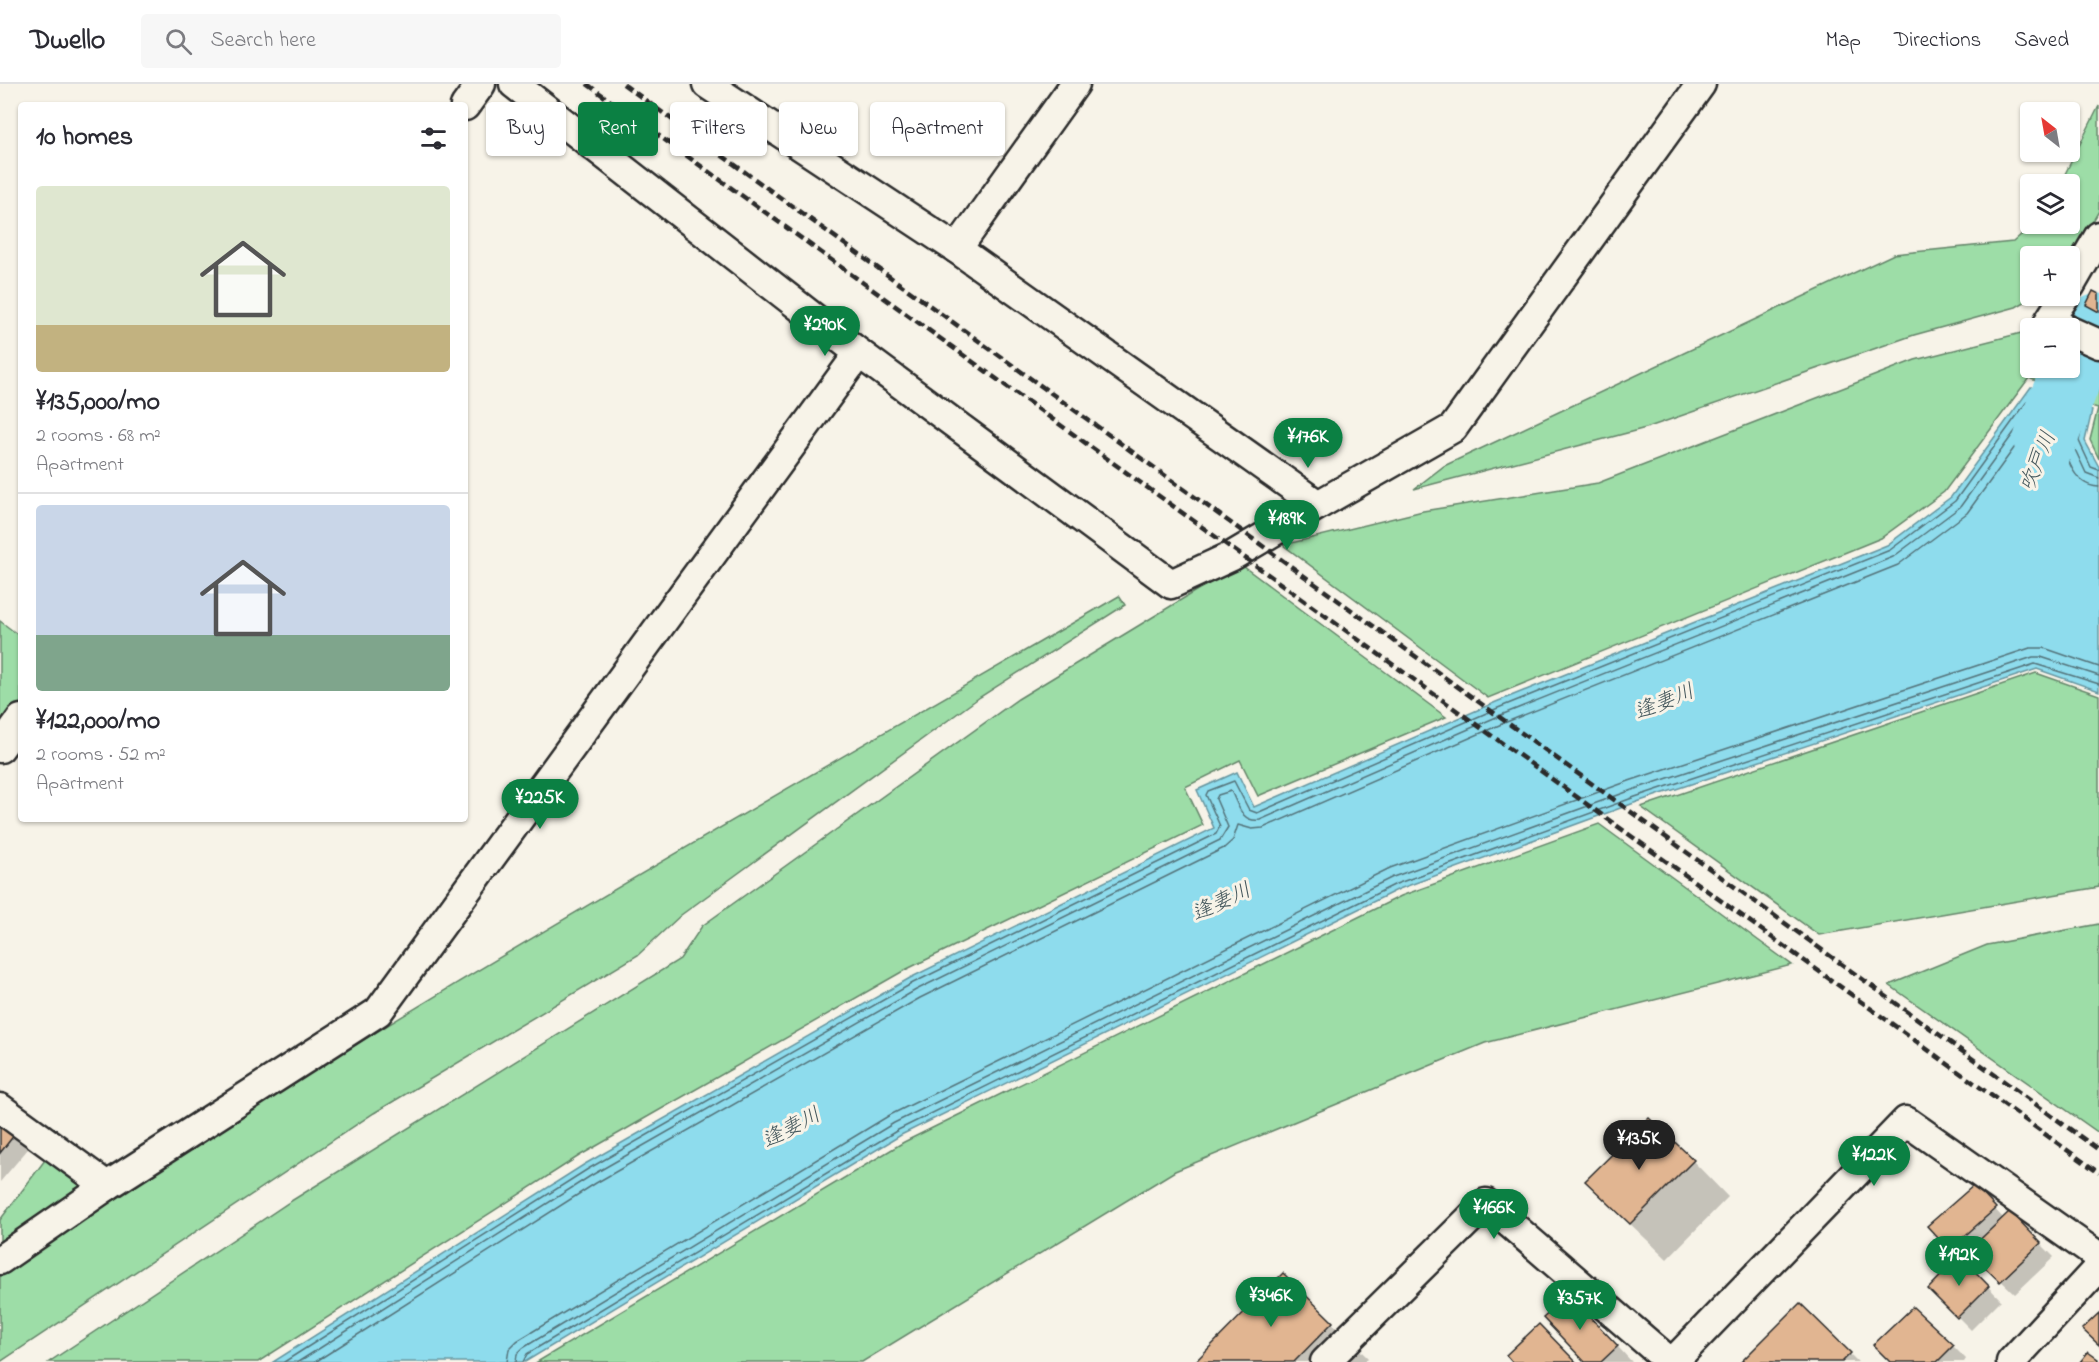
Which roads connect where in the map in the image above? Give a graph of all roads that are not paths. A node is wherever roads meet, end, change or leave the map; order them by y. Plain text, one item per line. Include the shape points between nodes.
1 (481, 84) edge
2 (514, 84) edge
3 (707, 84) edge
4 (1075, 84) edge
5 (1701, 84) edge
6 (468, 102) edge
7 (2099, 236) edge
8 (957, 249) junction
9 (2080, 269) edge
10 (2080, 335) edge
11 (2099, 344) edge
12 (859, 353) junction
13 (1318, 505) junction
14 (18, 723) edge
15 (0, 748) edge
16 (0, 1108) edge
17 (107, 1186) junction
18 (2099, 1257) edge
19 (0, 1260) edge
20 (2099, 1267) edge
21 (1325, 1362) edge
22 (1672, 1362) edge
23 (2011, 1362) edge

1 - 6 street
2 - 12 street
3 - 8 street
4 - 8 street
5 - 13 street via 1453,428
7 - 9 street
8 - 13 street
10 - 11 street
12 - 13 street via 1171,584 1232,556
12 - 17 street via 378,1012
14 - 15 street
16 - 17 street
17 - 19 street
18 - 22 street via 1906,1121
20 - 23 street
21 - 22 street via 1486,1203

